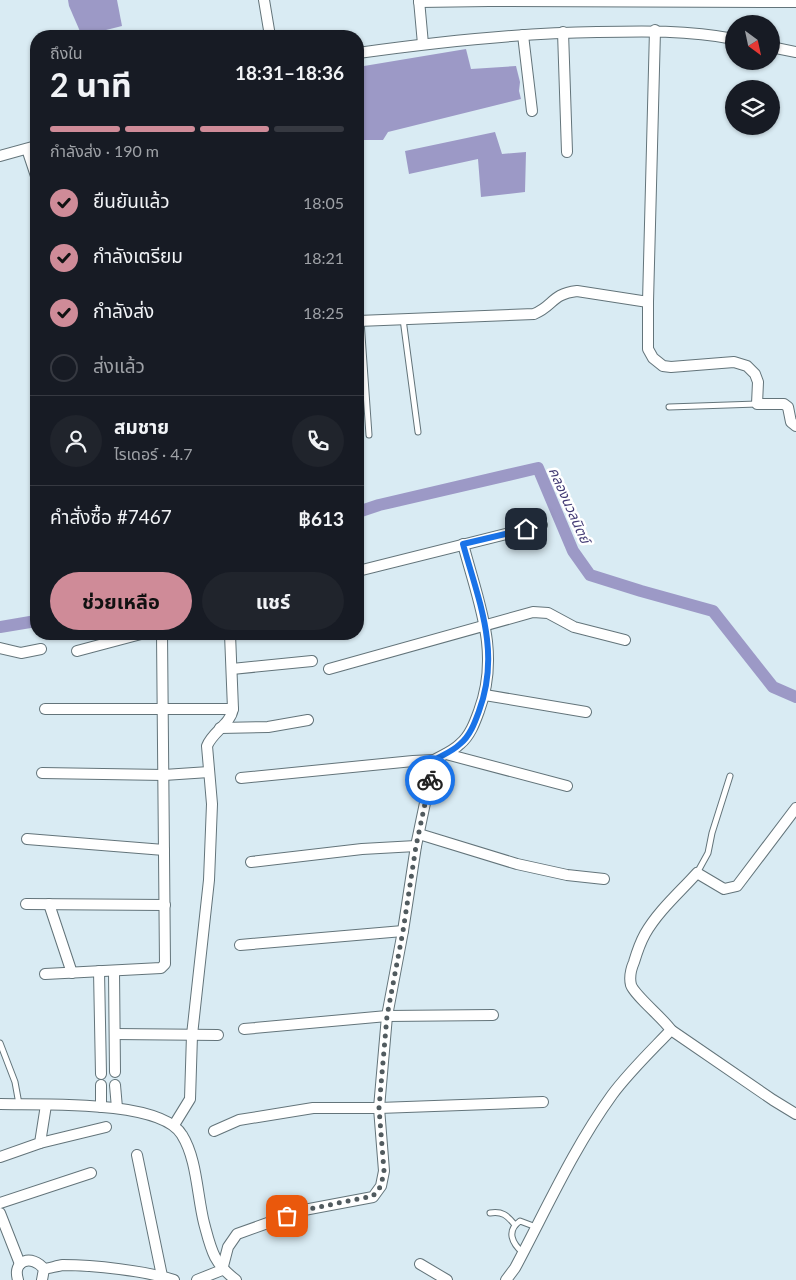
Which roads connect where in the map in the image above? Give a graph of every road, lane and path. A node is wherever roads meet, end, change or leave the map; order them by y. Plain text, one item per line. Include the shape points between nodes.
1 (264, 0) edge
2 (489, 0) edge
3 (419, 1) edge
4 (613, 1) edge
5 (703, 1) edge
6 (796, 2) edge
7 (269, 30) edge
8 (655, 30) junction
9 (564, 32) junction
10 (523, 35) junction
11 (725, 37) edge
12 (423, 44) junction
13 (780, 49) edge
14 (364, 52) edge
15 (796, 52) edge
16 (532, 111) dead end
17 (30, 148) edge
18 (567, 152) dead end
19 (0, 156) edge
20 (648, 302) junction
21 (403, 318) junction
22 (364, 321) edge
23 (364, 378) edge
24 (757, 404) junction
25 (669, 407) dead end
26 (796, 426) edge
27 (418, 432) dead end
28 (369, 435) dead end
29 (542, 525) dead end
30 (463, 544) junction
31 (364, 569) edge
32 (484, 624) junction
33 (118, 640) edge
34 (162, 640) edge
35 (230, 640) edge
36 (625, 640) dead end
37 (0, 648) edge
38 (41, 649) dead end
39 (77, 651) dead end
40 (312, 661) dead end
41 (232, 668) junction
42 (329, 669) dead end
43 (485, 695) junction
44 (45, 708) dead end
45 (163, 708) junction
46 (233, 709) junction
47 (586, 712) dead end
48 (308, 720) dead end
49 (220, 728) junction
50 (446, 754) junction
51 (434, 760) junction
52 (209, 772) junction
53 (42, 773) dead end
54 (164, 775) junction
55 (730, 776) dead end
56 (241, 778) dead end
57 (567, 786) dead end
58 (796, 808) edge
59 (419, 834) junction
60 (27, 839) dead end
61 (416, 846) junction
62 (164, 850) junction
63 (251, 862) dead end
64 (697, 873) junction
65 (604, 879) dead end
66 (26, 904) dead end
67 (49, 904) junction
68 (165, 905) junction
69 (403, 931) junction
70 (240, 945) dead end
71 (99, 971) junction
72 (114, 971) junction
73 (72, 973) junction
74 (44, 974) dead end
75 (493, 1015) dead end
76 (387, 1016) junction
77 (244, 1029) dead end
78 (671, 1030) junction
79 (115, 1034) junction
80 (192, 1035) junction
81 (218, 1035) dead end
82 (0, 1043) edge
83 (115, 1072) dead end
84 (101, 1074) dead end
85 (101, 1085) dead end
86 (115, 1085) dead end
87 (543, 1102) dead end
88 (0, 1104) edge
89 (20, 1104) junction
90 (46, 1105) junction
91 (101, 1107) junction
92 (116, 1108) junction
93 (379, 1108) junction
94 (796, 1114) edge
95 (174, 1125) junction
96 (106, 1127) dead end
97 (214, 1130) dead end
98 (40, 1143) junction
99 (136, 1155) dead end
100 (0, 1156) edge
101 (91, 1173) dead end
102 (0, 1203) edge
103 (0, 1213) edge
104 (490, 1213) dead end
105 (515, 1225) junction
106 (536, 1227) junction
107 (523, 1253) junction
108 (20, 1264) junction
109 (420, 1264) dead end
110 (44, 1269) junction
111 (222, 1270) junction
112 (162, 1276) junction
113 (17, 1280) edge
114 (42, 1280) edge
115 (174, 1280) edge
116 (198, 1280) edge
117 (236, 1280) edge
118 (447, 1280) edge
119 (506, 1280) edge

1 - 7 street
2 - 3 street
2 - 4 street
3 - 12 street
4 - 5 street
5 - 6 street
8 - 9 street
8 - 11 street
8 - 20 street
9 - 10 street
9 - 18 street
10 - 12 street
10 - 16 street
12 - 14 street
13 - 15 street
17 - 19 street
20 - 21 street via 577,291 565,292 534,314
20 - 24 street via 648,349 653,358 671,367 734,362 747,366 758,382
21 - 22 street
21 - 27 lane
23 - 28 lane
24 - 25 lane
24 - 26 street via 788,406 791,422
29 - 30 street
30 - 31 street
30 - 32 street
32 - 36 street via 533,612 548,613 574,627
32 - 42 street
32 - 43 street via 489,646
33 - 39 street
34 - 45 street
35 - 41 street
37 - 38 street via 21,653
40 - 41 street
41 - 46 street
43 - 47 street
43 - 50 street via 473,726 461,743
44 - 45 street
45 - 46 street
45 - 54 street
46 - 49 street via 232,717
48 - 49 street via 268,727
49 - 52 street via 207,746
50 - 51 street
50 - 57 street
51 - 56 street
51 - 59 street
52 - 54 street
52 - 80 street via 212,804 209,880
53 - 54 street
54 - 62 street
55 - 64 lane via 708,853
58 - 64 street via 737,886 724,889
59 - 61 street
59 - 65 street via 517,864 566,875
60 - 62 street
61 - 63 street
61 - 69 street
62 - 68 street
64 - 78 street via 649,928 640,943 631,971 631,985 636,993
66 - 67 street
67 - 68 street
67 - 73 street
68 - 72 street via 165,964 161,968
69 - 70 street
69 - 76 street
71 - 72 street
71 - 73 street
71 - 84 street
72 - 79 street
73 - 74 street
75 - 76 street
76 - 77 street
76 - 93 street
78 - 94 street
78 - 106 street via 598,1114
79 - 80 street
79 - 83 street
80 - 81 street
80 - 95 street via 190,1099
82 - 89 lane
85 - 91 street
86 - 92 street
87 - 93 street
88 - 89 street
89 - 90 street
90 - 91 street
90 - 98 street
91 - 92 street
92 - 95 street via 136,1110
93 - 97 street via 313,1108 239,1120
93 - 111 street via 384,1171 381,1186 373,1196 304,1210 237,1234 228,1247
95 - 111 street via 191,1153 211,1249
96 - 98 street
98 - 100 street
99 - 112 street
101 - 102 street
103 - 108 street
104 - 105 lane via 504,1214
105 - 106 lane via 520,1221
105 - 107 lane via 511,1232 512,1240
106 - 107 street
107 - 119 street
108 - 110 street via 36,1261
108 - 113 street
109 - 118 street
110 - 112 street via 62,1265
110 - 114 street
111 - 116 street
111 - 117 street
112 - 115 street

